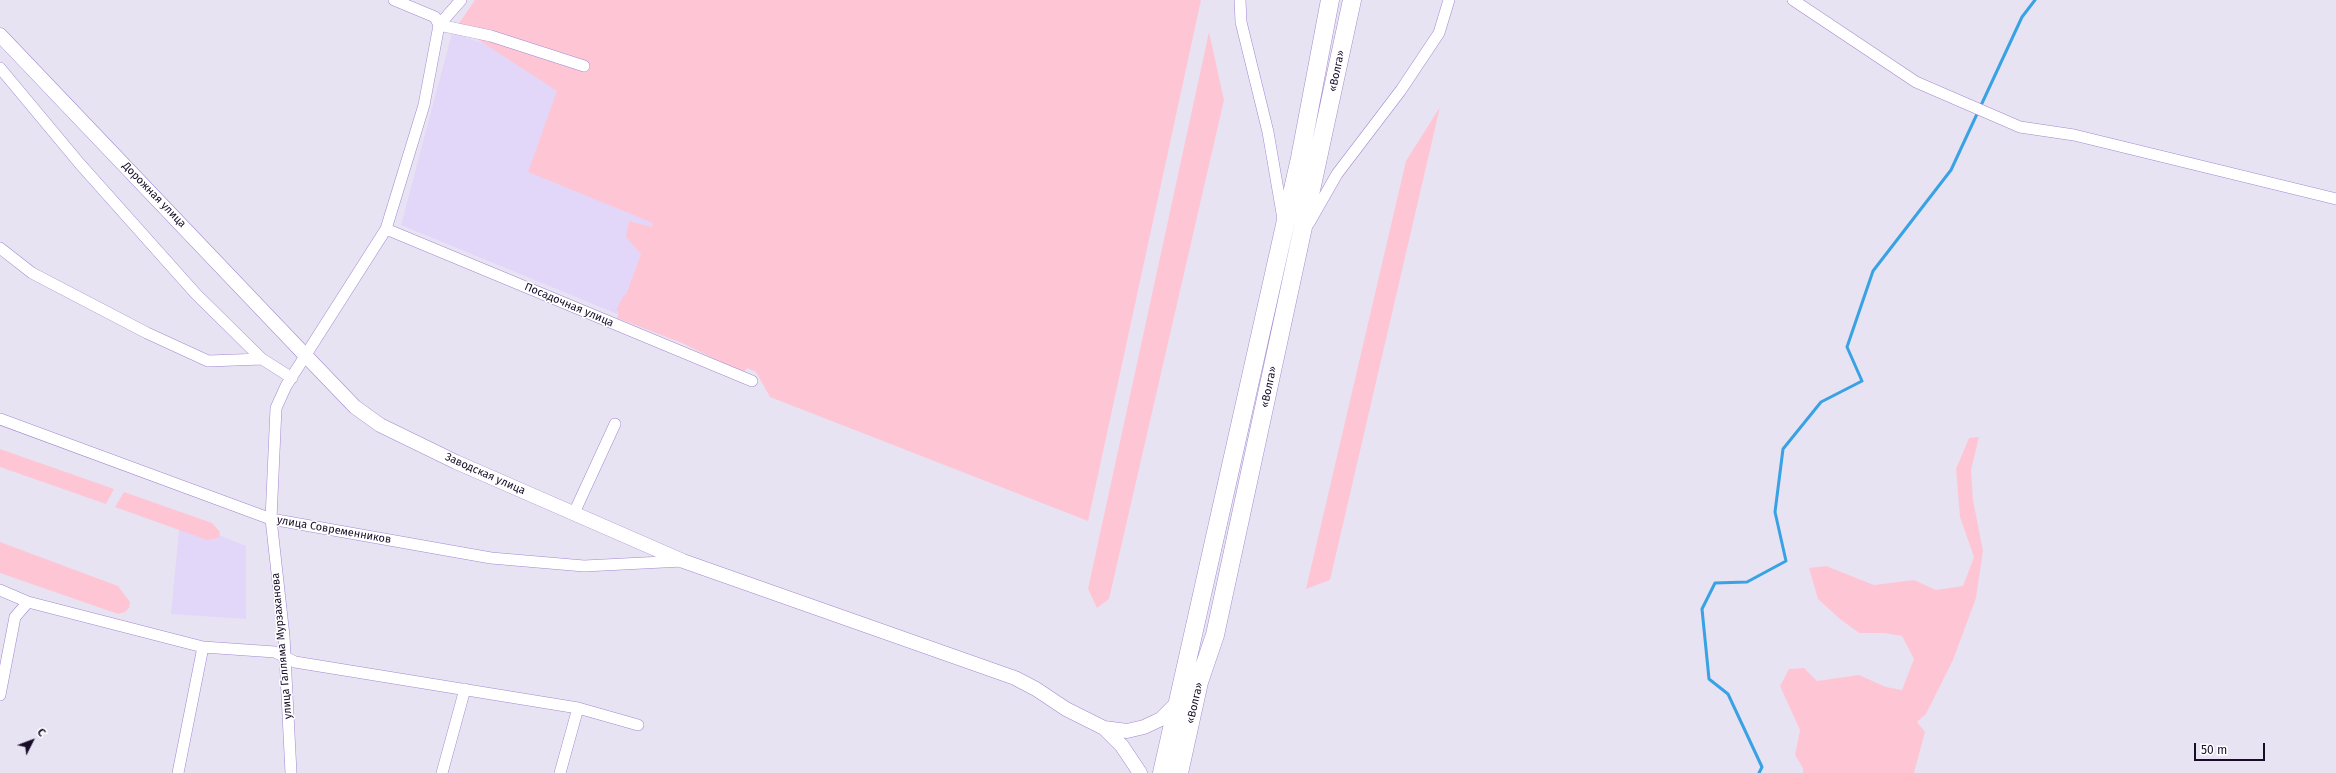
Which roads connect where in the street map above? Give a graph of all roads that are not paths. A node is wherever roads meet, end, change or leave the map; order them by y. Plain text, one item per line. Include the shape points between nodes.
1 (394, 0) edge
2 (461, 0) edge
3 (1240, 0) edge
4 (1330, 0) edge
5 (1352, 0) edge
6 (1448, 0) edge
7 (1793, 0) edge
8 (439, 25) junction
9 (0, 35) edge
10 (584, 66) dead end
11 (0, 68) edge
12 (2336, 199) edge
13 (386, 229) junction
14 (1284, 229) junction
15 (1302, 234) junction
16 (0, 248) edge
17 (306, 356) junction
18 (262, 359) junction
19 (292, 378) junction
20 (752, 381) dead end
21 (0, 419) edge
22 (614, 424) dead end
23 (574, 513) junction
24 (271, 518) junction
25 (683, 561) junction
26 (0, 590) edge
27 (28, 602) junction
28 (203, 647) junction
29 (285, 657) junction
30 (464, 689) junction
31 (0, 695) edge
32 (1178, 702) junction
33 (578, 708) junction
34 (638, 725) dead end
35 (1104, 728) junction
36 (178, 773) edge
37 (291, 773) edge
38 (442, 773) edge
39 (560, 773) edge
40 (1140, 773) edge
41 (1162, 773) edge
42 (1179, 773) edge

1 - 8 street via 435,17
2 - 8 street
3 - 14 street via 1241,22 1268,132
4 - 14 highway, «Волга»
5 - 15 highway, «Волга»
6 - 15 street via 1439,33 1337,174
7 - 12 street via 1916,82 2020,127 2074,135
8 - 10 street via 491,36
8 - 13 street, улица Галляма Мурзаханова via 424,105
9 - 17 street, Дорожная улица
11 - 18 street via 80,164 180,277
13 - 17 street, улица Галляма Мурзаханова
13 - 20 street, Посадочная улица
14 - 32 highway, «Волга»
15 - 42 highway, «Волга» via 1215,635 1199,682
16 - 18 street via 32,273 147,333 208,361
17 - 19 street, улица Галляма Мурзаханова
17 - 23 street, Заводская улица via 356,407 380,425 456,462
18 - 19 street
19 - 24 street, улица Галляма Мурзаханова via 276,408
21 - 24 street, улица Современников
22 - 23 street
23 - 25 street, Заводская улица
24 - 25 street, улица Современников via 491,558 584,566
24 - 29 street, улица Галляма Мурзаханова
25 - 35 street, Заводская улица via 1015,678 1066,709
26 - 27 street
27 - 28 street
27 - 31 street via 15,617
28 - 29 street via 275,652
28 - 36 street
29 - 30 street via 295,662
29 - 37 street, улица Галляма Мурзаханова
30 - 33 street
30 - 38 street
32 - 35 street via 1161,719 1144,727 1127,731
32 - 41 highway, «Волга»
33 - 34 street
33 - 39 street
35 - 40 street via 1122,746

